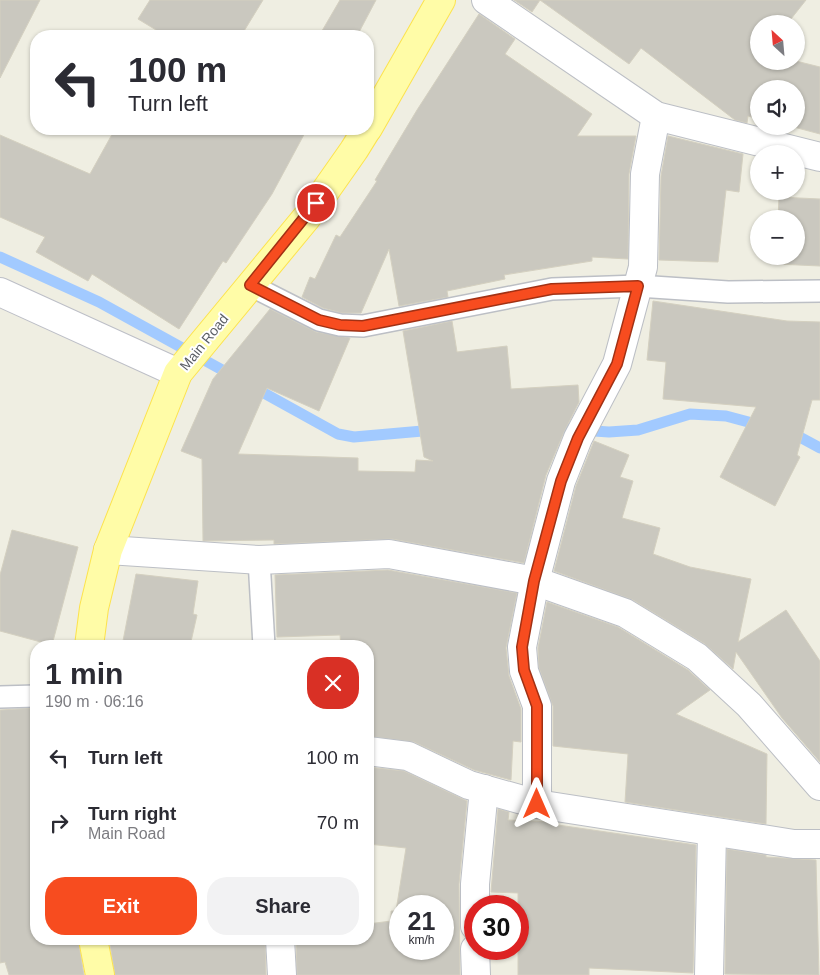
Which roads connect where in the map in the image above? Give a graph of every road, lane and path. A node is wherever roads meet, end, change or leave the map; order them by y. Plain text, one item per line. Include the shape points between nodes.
1 (441, 0) edge
2 (486, 0) edge
3 (374, 116) edge
4 (656, 116) junction
5 (363, 135) edge
6 (820, 157) edge
7 (250, 285) junction
8 (638, 286) junction
9 (820, 291) edge
10 (0, 292) edge
11 (178, 373) junction
12 (108, 550) junction
13 (260, 560) junction
14 (534, 581) junction
15 (90, 640) edge
16 (264, 640) edge
17 (30, 696) edge
18 (0, 697) edge
19 (374, 752) edge
20 (820, 786) edge
21 (484, 789) junction
22 (537, 804) junction
23 (712, 832) junction
24 (820, 844) edge
25 (475, 895) edge
26 (94, 945) edge
27 (280, 945) edge
28 (475, 960) edge
29 (100, 975) edge
30 (282, 975) edge
31 (476, 975) edge
32 (709, 975) edge

1 - 3 main road, Main Road
2 - 4 street
4 - 6 street
4 - 8 street via 645,174 643,267
5 - 7 main road, Main Road via 307,217
7 - 8 lane via 319,320 363,326 552,289
7 - 11 main road, Main Road
8 - 9 lane via 728,292
8 - 14 street via 617,364 578,438 561,481
10 - 11 street
11 - 12 main road, Main Road
12 - 13 street
12 - 15 main road, Main Road
13 - 14 street via 389,554
13 - 16 lane
14 - 20 street via 625,613 697,657 749,705
14 - 22 street via 522,647 524,670 537,706
17 - 18 lane
19 - 21 street via 408,756
21 - 22 street
21 - 25 street
22 - 23 street
23 - 24 street via 794,844
23 - 32 street
26 - 29 main road
27 - 30 street
28 - 31 street

